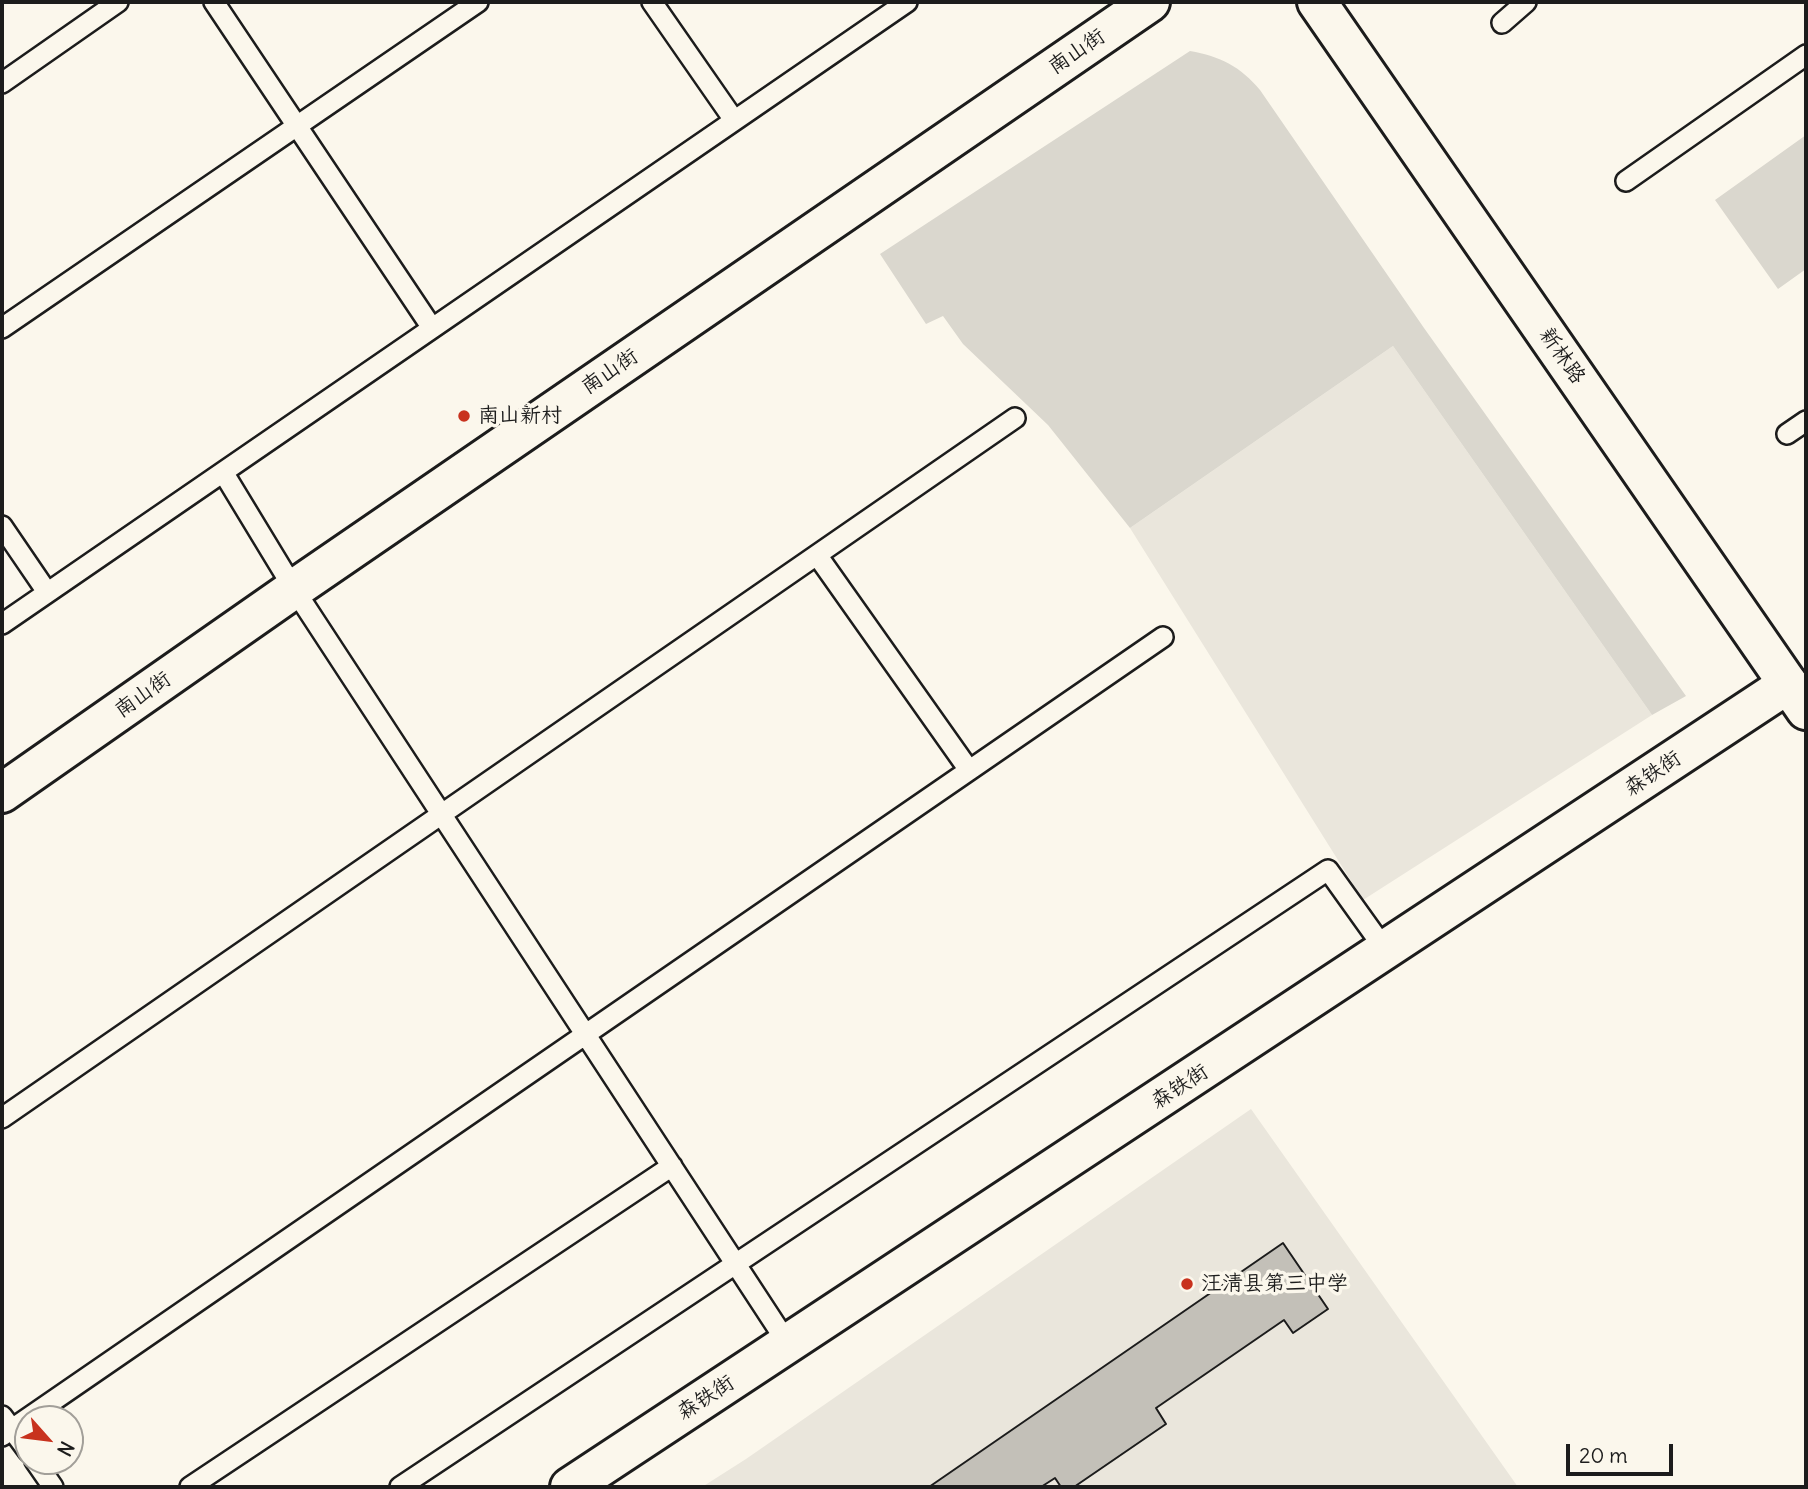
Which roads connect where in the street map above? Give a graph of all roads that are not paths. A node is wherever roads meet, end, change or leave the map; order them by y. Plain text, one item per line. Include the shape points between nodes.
1 (118, 2) edge
2 (214, 2) edge
3 (478, 2) edge
4 (652, 2) edge
5 (907, 2) edge
6 (1150, 2) edge
7 (1317, 2) edge
8 (1526, 2) edge
9 (1502, 23) dead end
10 (1806, 55) edge
11 (2, 83) edge
12 (734, 120) junction
13 (298, 125) junction
14 (1626, 181) dead end
15 (2, 328) edge
16 (432, 328) junction
17 (1015, 418) dead end
18 (1806, 421) edge
19 (1787, 433) dead end
20 (223, 472) junction
21 (2, 526) edge
22 (817, 555) junction
23 (294, 589) junction
24 (47, 592) junction
25 (2, 624) edge
26 (1163, 637) dead end
27 (1797, 697) edge
28 (969, 770) junction
29 (2, 793) edge
30 (441, 815) junction
31 (1386, 951) junction
32 (585, 1034) junction
33 (2, 1118) edge
34 (672, 1166) junction
35 (737, 1265) junction
36 (788, 1344) junction
37 (5, 1427) edge
38 (190, 1487) edge
39 (400, 1487) edge
40 (570, 1487) edge

1 - 11 lane
2 - 13 lane
3 - 13 lane
4 - 12 lane
5 - 12 lane
6 - 23 main road, 南山街
7 - 27 main road, 新林路
8 - 9 lane
10 - 14 lane
12 - 16 lane
13 - 15 lane
13 - 16 lane
16 - 20 lane
17 - 22 lane
18 - 19 lane
20 - 23 lane
20 - 24 lane
21 - 24 lane
22 - 28 lane
22 - 30 lane
23 - 29 main road, 南山街
23 - 30 lane
24 - 25 lane
26 - 28 lane
27 - 31 main road, 森铁街
28 - 32 lane
30 - 32 lane
30 - 33 lane
31 - 35 lane via 1328,870
31 - 36 main road, 森铁街
32 - 34 lane
32 - 37 lane
34 - 35 lane
34 - 38 lane
35 - 36 lane
35 - 39 lane
36 - 40 main road, 森铁街

